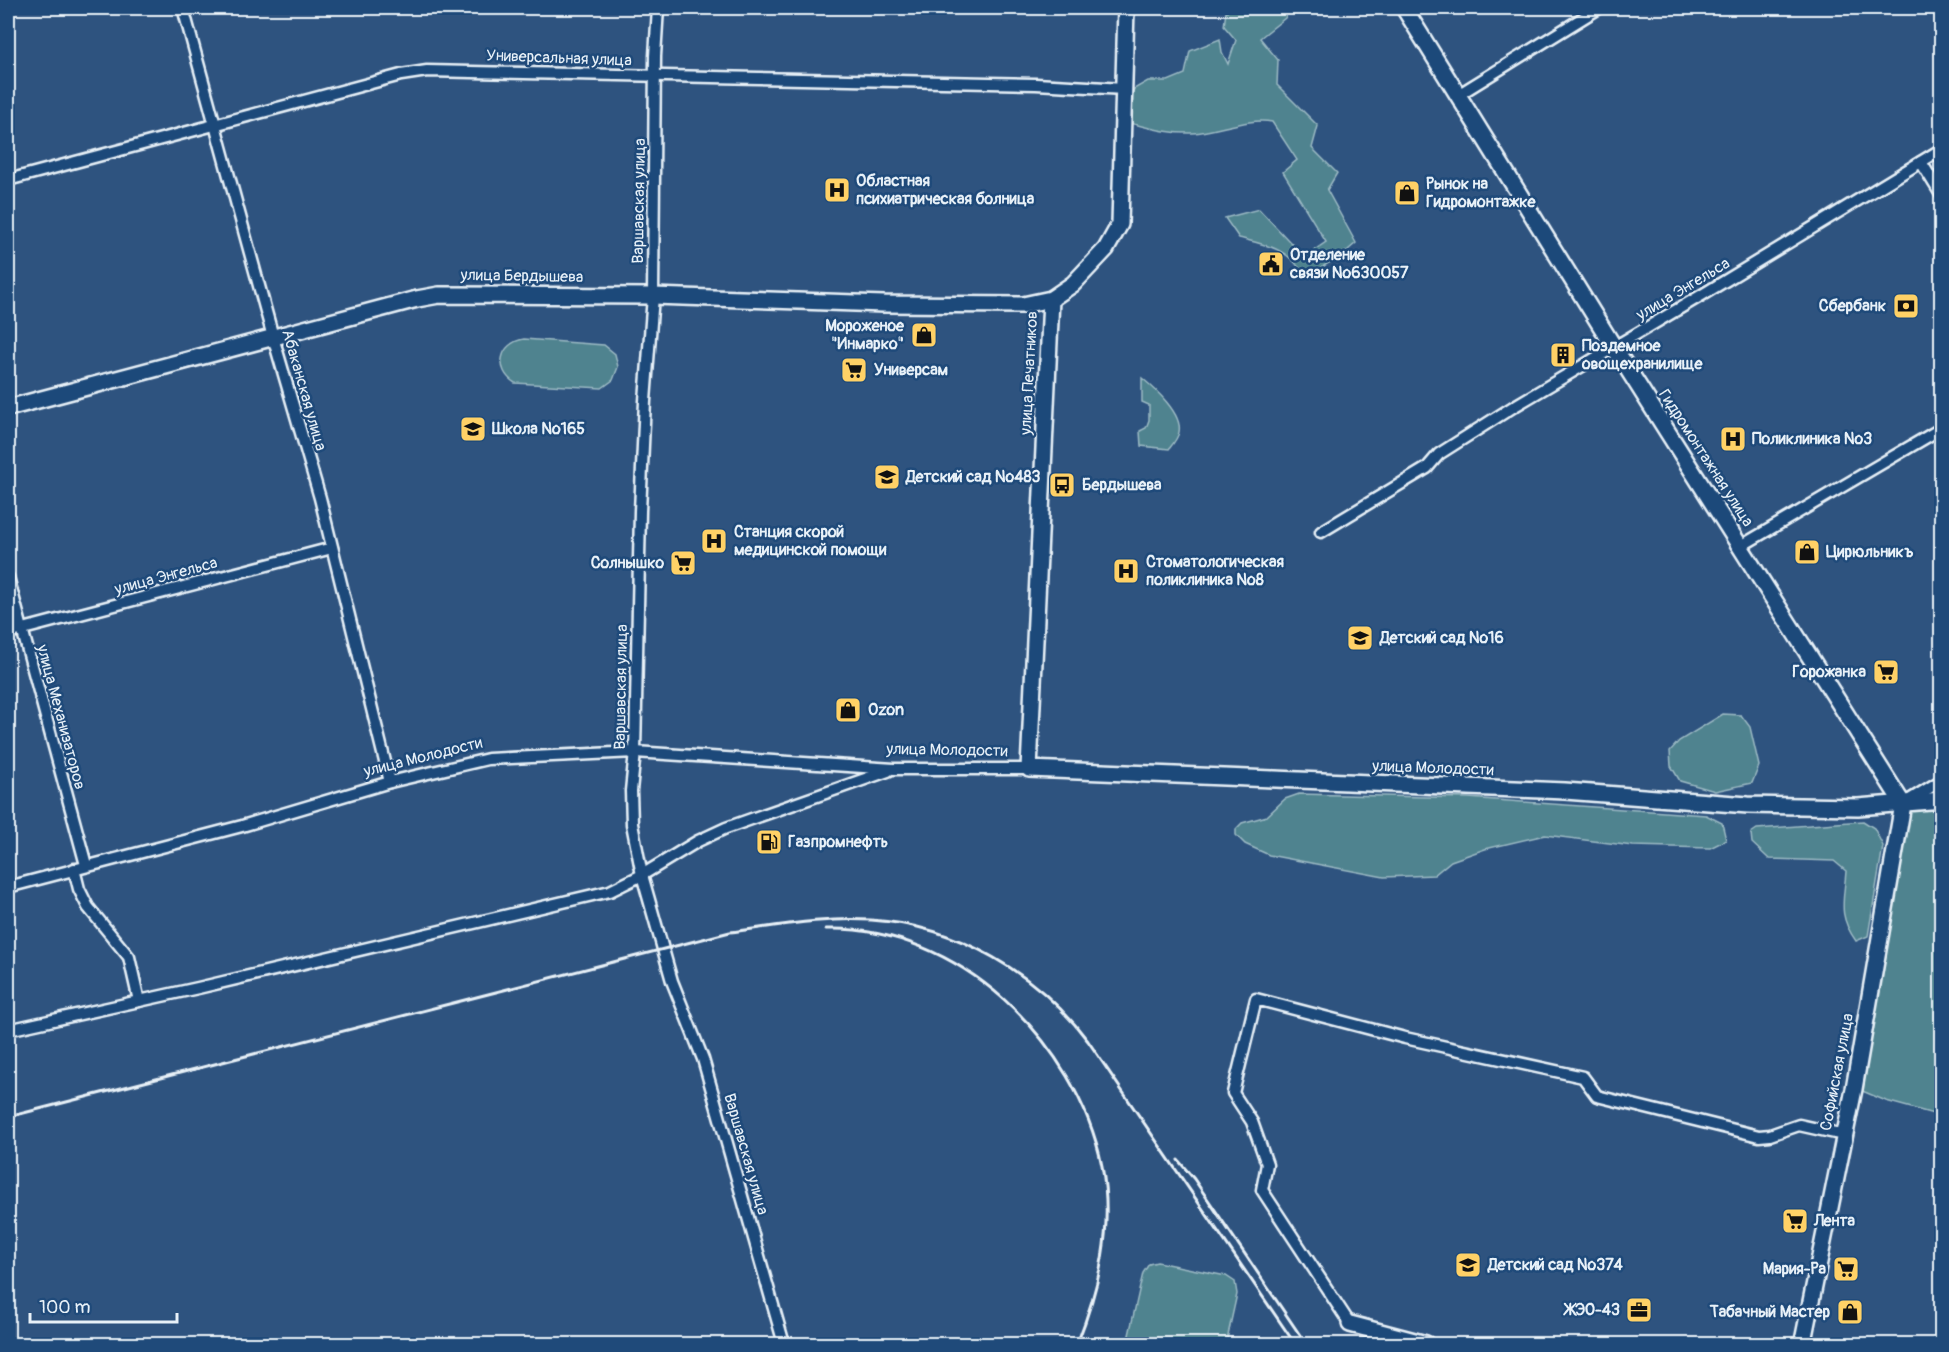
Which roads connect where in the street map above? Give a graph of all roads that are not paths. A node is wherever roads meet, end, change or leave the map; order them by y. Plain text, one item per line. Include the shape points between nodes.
1 (183, 8) edge
2 (658, 8) edge
3 (1126, 8) edge
4 (1404, 8) edge
5 (1599, 8) edge
6 (655, 76) junction
7 (1124, 89) junction
8 (1458, 95) junction
9 (215, 123) junction
10 (1941, 149) edge
11 (1921, 162) junction
12 (8, 180) edge
13 (1941, 196) edge
14 (653, 296) junction
15 (1051, 299) junction
16 (273, 337) junction
17 (1614, 347) junction
18 (8, 408) edge
19 (1941, 428) edge
20 (1321, 532) dead end
21 (1741, 546) junction
22 (332, 548) junction
23 (8, 577) edge
24 (22, 629) junction
25 (8, 633) edge
26 (634, 752) junction
27 (894, 769) junction
28 (1029, 769) junction
29 (1941, 780) edge
30 (390, 782) junction
31 (1941, 800) edge
32 (1903, 804) junction
33 (86, 865) junction
34 (74, 869) junction
35 (642, 875) junction
36 (8, 887) edge
37 (139, 1001) junction
38 (8, 1030) edge
39 (1844, 1135) junction
40 (1350, 1324) joint
41 (784, 1344) edge
42 (1426, 1344) edge
43 (1805, 1344) edge

1 - 9 street, Абаканская улица
2 - 6 street, Варшавская улица
3 - 7 street, улица Печатников
4 - 8 street, Гидромонтажная улица
5 - 8 street
6 - 7 street, Универсальная улица
6 - 9 street, Универсальная улица via 427,71
6 - 14 street, Варшавская улица
7 - 15 street, улица Печатников via 1120,224 1092,265
8 - 17 street, Гидромонтажная улица
9 - 12 street, Универсальная улица
9 - 16 street, Абаканская улица
10 - 11 street, улица Энгельса
11 - 13 street
11 - 17 street, улица Энгельса
14 - 15 street, улица Бердышева via 884,304 1023,304
14 - 16 street, улица Бердышева via 439,295
14 - 26 street, Варшавская улица via 645,390
15 - 28 street, улица Печатников
16 - 18 street, улица Бердышева
16 - 22 street, Абаканская улица
17 - 20 street, улица Энгельса via 1459,440 1427,468
17 - 21 street, Гидромонтажная улица
19 - 21 street
21 - 32 street, Гидромонтажная улица
22 - 24 street, улица Энгельса
22 - 30 street, Абаканская улица
23 - 24 street, улица Механизаторов
24 - 25 street, улица Энгельса
24 - 33 street, улица Механизаторов
26 - 27 street, улица Молодости
26 - 30 street, улица Молодости via 488,759
26 - 35 street, Варшавская улица via 632,825
27 - 28 street, улица Молодости
27 - 35 street via 726,828 698,840
28 - 32 street, улица Молодости via 1565,791 1748,805
29 - 32 street
30 - 33 street, улица Молодости via 242,826
31 - 32 street, улица Молодости
32 - 39 street, Софийская улица
33 - 34 street, улица Молодости
34 - 36 street, улица Молодости
34 - 37 street via 88,907 129,957
35 - 37 street via 610,891
35 - 41 street, Варшавская улица via 672,981 703,1059
37 - 38 street
39 - 40 street via 1799,1125 1758,1136 1597,1096 1583,1077 1405,1038 1256,999 1233,1093 1252,1122 1267,1164 1262,1190
39 - 43 street, Софийская улица
40 - 42 street

